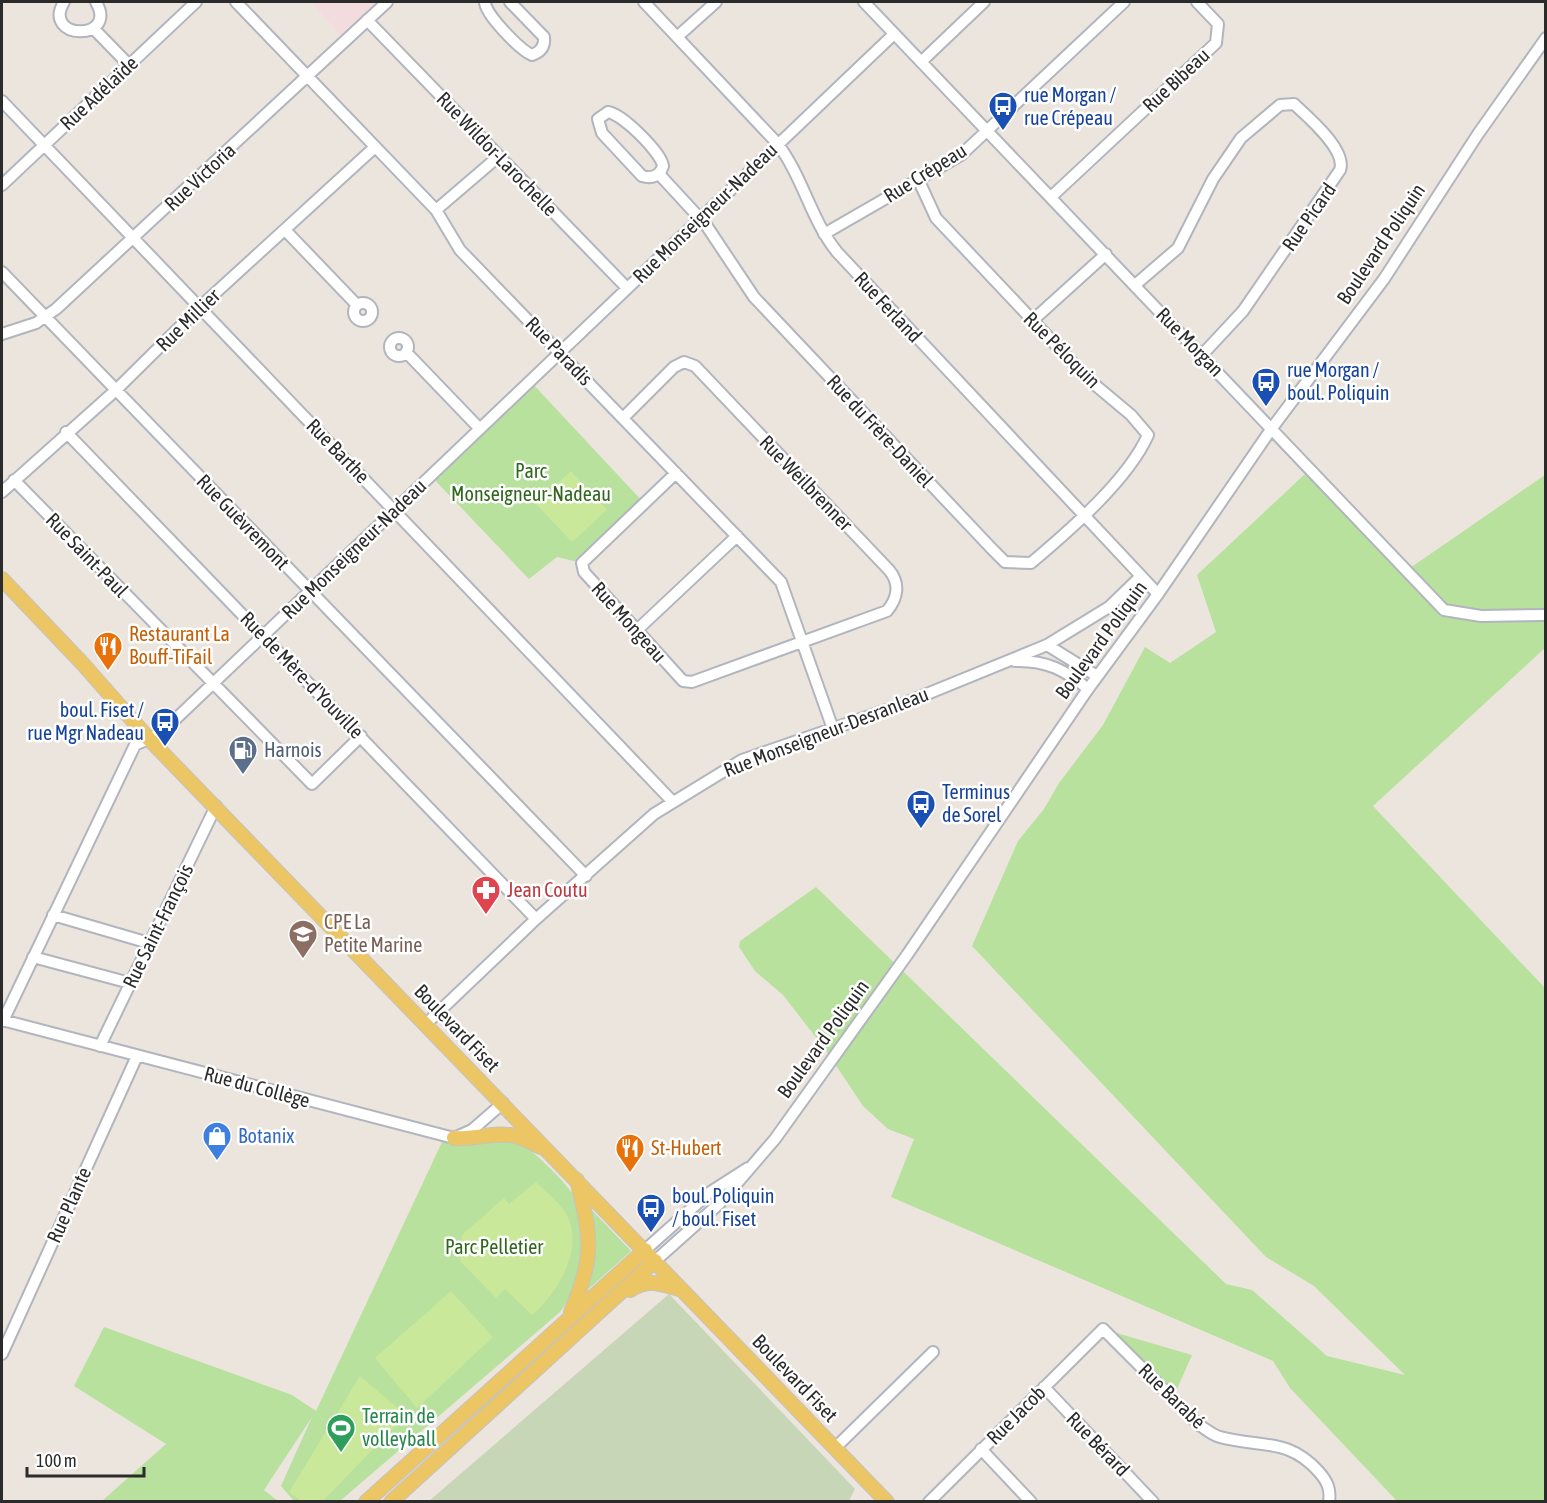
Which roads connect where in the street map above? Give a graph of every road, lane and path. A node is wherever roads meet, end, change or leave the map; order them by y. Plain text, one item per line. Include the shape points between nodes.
1 (64, 2) edge
2 (96, 2) edge
3 (196, 2) edge
4 (236, 2) edge
5 (387, 2) edge
6 (485, 2) edge
7 (510, 2) edge
8 (644, 2) edge
9 (716, 2) edge
10 (864, 2) edge
11 (984, 2) edge
12 (1124, 2) edge
13 (1197, 2) edge
14 (367, 20) junction
15 (93, 28) junction
16 (894, 34) junction
17 (677, 37) junction
18 (1545, 38) edge
19 (921, 62) junction
20 (129, 65) junction
21 (307, 77) junction
22 (2, 101) edge
23 (987, 130) junction
24 (777, 143) junction
25 (45, 145) junction
26 (375, 147) junction
27 (499, 156) junction
28 (659, 174) junction
29 (918, 179) junction
30 (2, 185) edge
31 (1051, 197) junction
32 (436, 210) junction
33 (700, 218) junction
34 (285, 230) junction
35 (824, 234) junction
36 (134, 238) junction
37 (1106, 254) junction
38 (2, 272) edge
39 (1135, 285) junction
40 (627, 288) junction
41 (357, 304) dead end
42 (200, 307) junction
43 (45, 317) junction
44 (1032, 321) junction
45 (2, 334) edge
46 (406, 352) dead end
47 (560, 352) junction
48 (1203, 355) junction
49 (116, 390) junction
50 (623, 418) junction
51 (1272, 428) junction
52 (480, 429) junction
53 (66, 432) junction
54 (676, 472) junction
55 (14, 480) junction
56 (2, 492) edge
57 (394, 510) junction
58 (1084, 515) junction
59 (737, 536) junction
60 (1142, 576) junction
61 (2, 579) edge
62 (310, 591) junction
63 (1158, 594) junction
64 (1545, 615) edge
65 (637, 630) junction
66 (264, 635) junction
67 (804, 642) junction
68 (1047, 645) junction
69 (1009, 662) junction
70 (1060, 668) junction
71 (1097, 676) junction
72 (213, 684) junction
73 (1088, 690) junction
74 (833, 729) junction
75 (361, 736) junction
76 (149, 739) junction
77 (672, 801) junction
78 (216, 806) junction
79 (586, 876) junction
80 (53, 915) junction
81 (536, 919) junction
82 (149, 943) junction
83 (33, 957) junction
84 (130, 983) junction
85 (2, 1021) edge
86 (427, 1023) junction
87 (100, 1046) junction
88 (136, 1056) junction
89 (503, 1103) junction
90 (453, 1138) junction
91 (551, 1152) junction
92 (751, 1167) junction
93 (577, 1178) junction
94 (645, 1250) junction
95 (656, 1261) junction
96 (682, 1290) junction
97 (610, 1302) junction
98 (568, 1318) junction
99 (1103, 1329) joint
100 (933, 1352) dead end
101 (2, 1354) edge
102 (1044, 1387) junction
103 (835, 1448) junction
104 (981, 1449) junction
105 (366, 1502) edge
106 (391, 1502) edge
107 (887, 1502) edge
108 (929, 1502) edge
109 (1031, 1502) edge
110 (1153, 1502) edge
111 (1329, 1502) edge

1 - 15 street via 61,18 69,29 81,33
2 - 15 street via 100,17
3 - 20 street, Rue Adélaïde
4 - 21 street, Rue Paradis
5 - 14 street, Rue Victoria
6 - 7 street via 491,16 519,45 532,55 538,53 545,43 544,37
8 - 17 street, Rue Ferland
9 - 17 street
10 - 16 street, Rue Morgan
11 - 19 street
12 - 23 street, Rue Crépeau
13 - 31 street, Rue Bibeau via 1218,24 1219,34 1210,49
14 - 21 street, Rue Victoria
14 - 27 street, Rue Wildor-Larochelle
15 - 20 street
16 - 19 street, Rue Morgan
16 - 24 street, Rue Monseigneur-Nadeau
17 - 24 street, Rue Ferland
18 - 51 street, Boulevard Poliquin via 1384,279
19 - 23 street, Rue Morgan
20 - 25 street, Rue Adélaïde
21 - 26 street, Rue Paradis
21 - 36 street, Rue Victoria
22 - 25 street, Rue Barthe
23 - 29 street, Rue Crépeau via 961,155
23 - 31 street, Rue Morgan
24 - 33 street, Rue Monseigneur-Nadeau
24 - 35 street, Rue Ferland via 789,159
25 - 30 street, Rue Adélaïde
25 - 36 street, Rue Barthe
26 - 32 street, Rue Paradis
26 - 34 street, Rue Millier
27 - 32 street
27 - 40 street, Rue Wildor-Larochelle
28 - 28 street via 642,176 600,129 598,119 608,112 619,115 660,155 663,166
28 - 33 street, Rue du Frère-Daniel
29 - 35 street, Rue Crépeau
29 - 44 street, Rue Péloquin via 936,218
31 - 37 street, Rue Morgan
32 - 47 street, Rue Paradis via 460,250
33 - 40 street, Rue Monseigneur-Nadeau
33 - 58 street, Rue du Frère-Daniel via 754,297 1005,562 1031,562
34 - 41 street
34 - 42 street, Rue Millier
35 - 58 street, Rue Ferland
36 - 42 street, Rue Barthe
36 - 43 street, Rue Victoria
37 - 39 street, Rue Morgan
37 - 44 street
38 - 43 street, Rue Guèvremont
39 - 48 street, Rue Morgan
39 - 48 street, Rue Picard via 1178,248 1213,179 1240,138 1280,105 1294,104 1337,149 1340,170 1243,311
40 - 47 street, Rue Monseigneur-Nadeau
42 - 49 street, Rue Millier
42 - 57 street, Rue Barthe
43 - 45 street, Rue Victoria
43 - 49 street, Rue Guèvremont
44 - 58 street, Rue Péloquin via 1148,435 1115,483
46 - 52 street
47 - 50 street, Rue Paradis
47 - 52 street, Rue Monseigneur-Nadeau
48 - 51 street, Rue Morgan
49 - 53 street, Rue Millier
49 - 62 street, Rue Guèvremont
50 - 54 street, Rue Paradis
50 - 67 street, Rue Weilbrenner via 674,367 684,362 695,366 895,577 897,591 887,611
51 - 63 street, Boulevard Poliquin
51 - 64 street, Rue Morgan via 1444,610 1481,616
52 - 57 street, Rue Monseigneur-Nadeau
53 - 55 street, Rue Millier
53 - 66 street, Rue de Mère-d'Youville
54 - 59 street, Rue Paradis
54 - 65 street, Rue Mongeau via 582,563 584,572
55 - 56 street, Rue Millier
55 - 72 street, Rue Saint-Paul
57 - 62 street, Rue Monseigneur-Nadeau
57 - 77 street, Rue Barthe
58 - 60 street, Rue Ferland
59 - 65 street
59 - 67 street, Rue Paradis via 782,582
60 - 63 street, Rue Ferland
60 - 68 street, Rue Monseigneur-Desranleau via 1109,607
61 - 76 main road, Boulevard Fiset
62 - 66 street, Rue Monseigneur-Nadeau
62 - 79 street, Rue Guèvremont
63 - 71 street, Boulevard Poliquin
65 - 67 street, Rue Mongeau via 682,681 692,682
66 - 72 street, Rue Monseigneur-Nadeau
66 - 75 street, Rue de Mère-d'Youville
67 - 74 street, Rue Paradis
68 - 69 street, Rue Monseigneur-Desranleau
68 - 70 street
68 - 71 street
69 - 70 street via 1036,661
69 - 74 street, Rue Monseigneur-Desranleau
70 - 73 street
71 - 73 street, Boulevard Poliquin
72 - 75 street, Rue Saint-Paul via 312,784
72 - 76 street, Rue Monseigneur-Nadeau via 161,733
73 - 92 street, Boulevard Poliquin via 913,946
74 - 77 street, Rue Monseigneur-Desranleau via 742,760
75 - 81 street, Rue de Mère-d'Youville
76 - 78 main road, Boulevard Fiset
76 - 80 street, Rue Monseigneur-Nadeau via 135,745
77 - 79 street, Rue Monseigneur-Desranleau
78 - 82 street, Rue Saint-François
78 - 86 main road, Boulevard Fiset
79 - 81 street, Rue Monseigneur-Desranleau
80 - 82 street
80 - 83 street, Rue Monseigneur-Nadeau
81 - 86 street, Rue Monseigneur-Desranleau
82 - 84 street, Rue Saint-François
83 - 84 street
83 - 85 street, Rue Monseigneur-Nadeau
84 - 87 street, Rue Saint-François
85 - 87 street, Rue du Collège
86 - 89 main road, Boulevard Fiset
87 - 88 street, Rue du Collège
88 - 90 street, Rue du Collège
88 - 101 street, Rue Plante
89 - 90 street via 472,1130
89 - 91 main road, Boulevard Fiset
90 - 91 main road via 516,1136
91 - 93 main road, Boulevard Fiset
92 - 94 street, Boulevard Poliquin via 725,1180
92 - 95 street, Boulevard Poliquin via 720,1203
93 - 94 main road, Boulevard Fiset
93 - 98 main road via 590,1243 582,1287
94 - 95 main road, Boulevard Fiset
94 - 98 main road, Boulevard Poliquin
95 - 96 main road, Boulevard Fiset
95 - 97 main road, Boulevard Poliquin
96 - 97 main road via 657,1282 641,1282
96 - 103 main road, Boulevard Fiset
97 - 106 main road, Boulevard Poliquin
98 - 105 main road, Boulevard Poliquin
99 - 102 street, Rue Jacob
99 - 111 street, Rue Barabé via 1200,1425 1216,1436 1282,1447 1305,1456 1327,1481
100 - 103 street
102 - 104 street, Rue Jacob
102 - 110 street, Rue Bérard
103 - 107 main road, Boulevard Fiset
104 - 108 street, Rue Jacob
104 - 109 street

